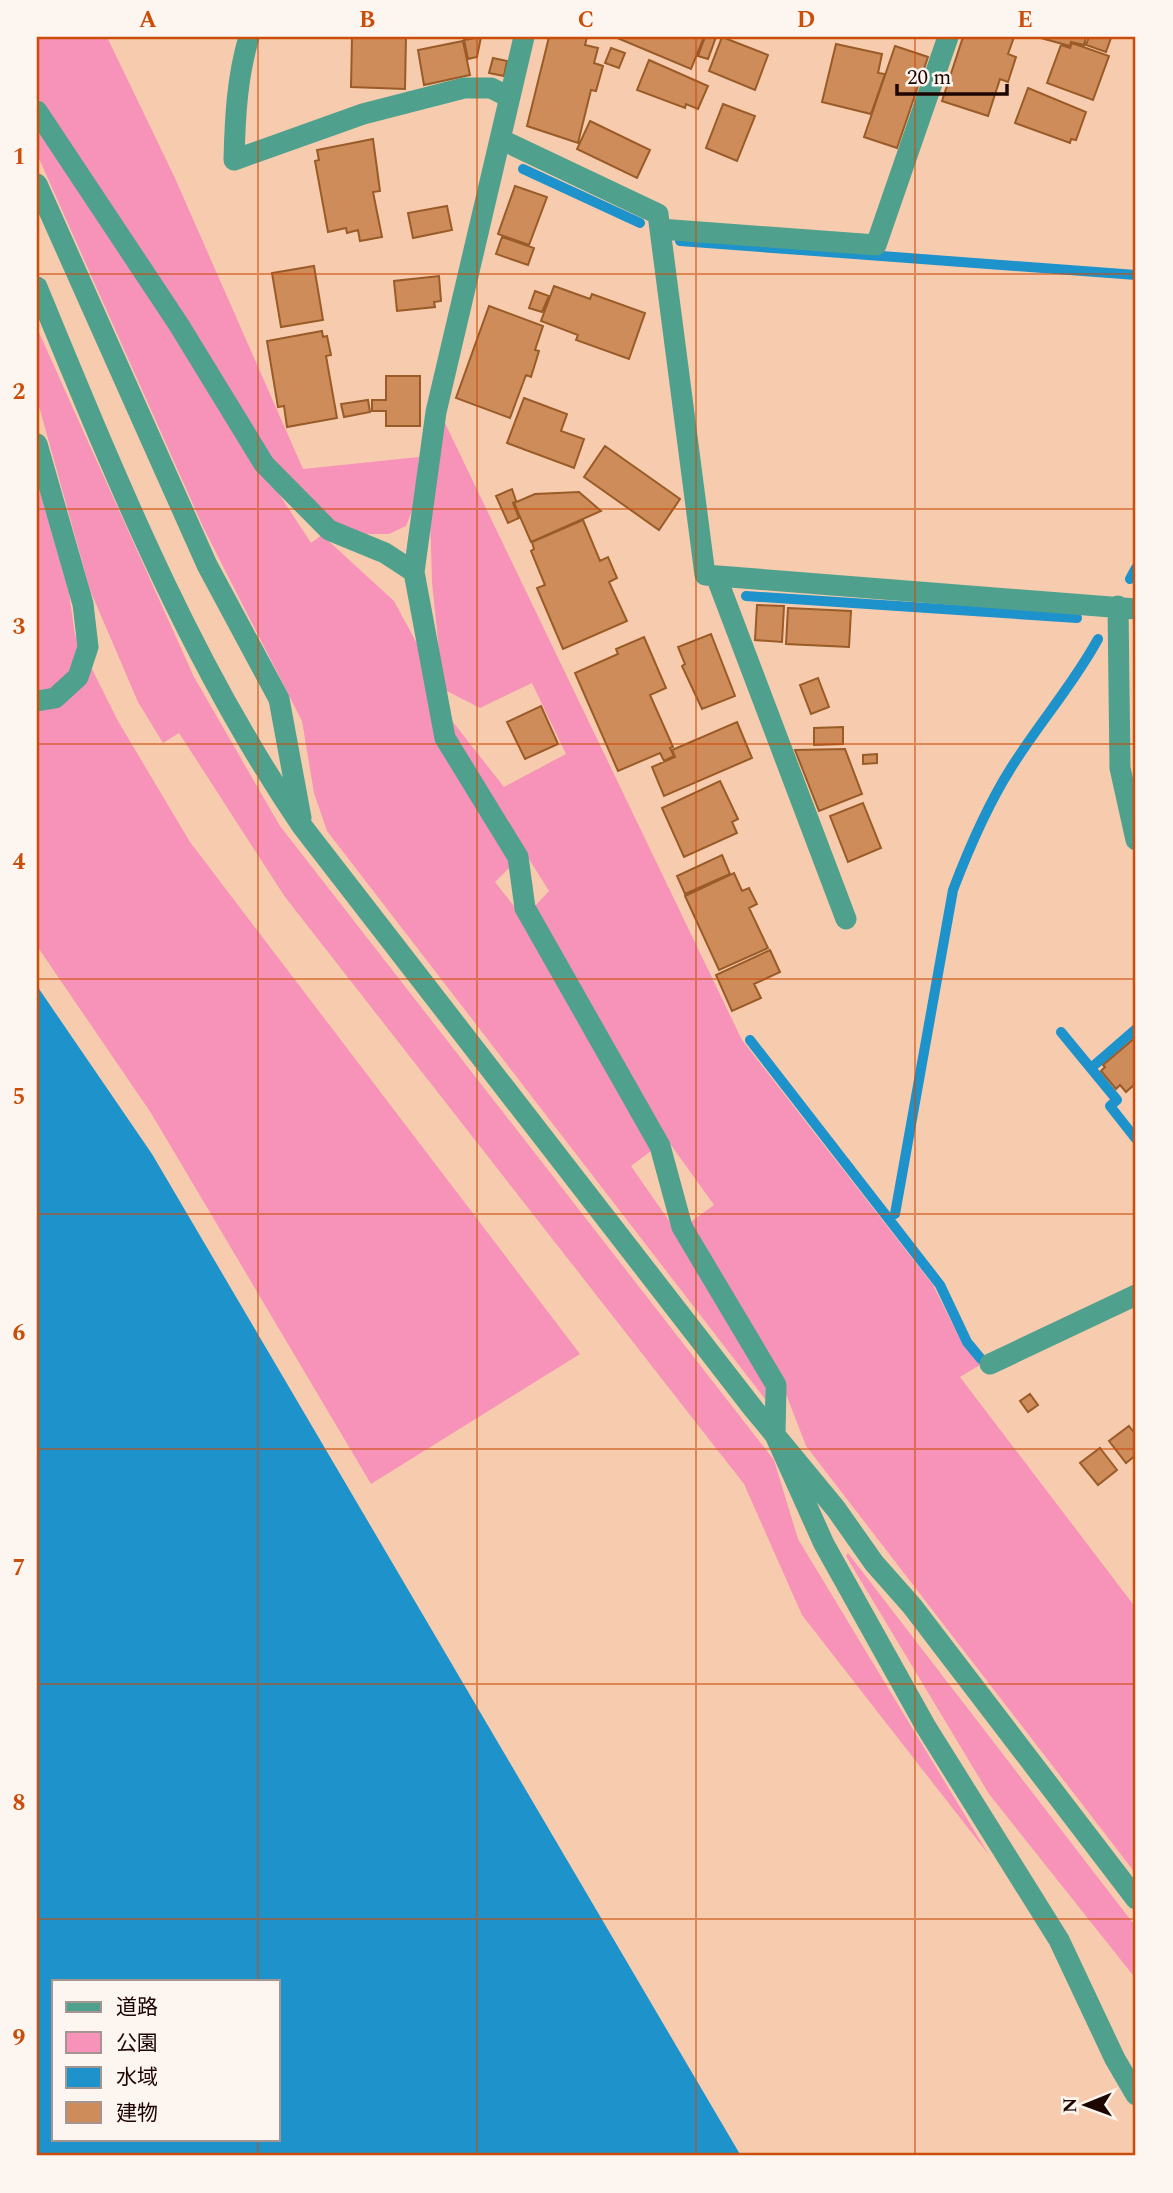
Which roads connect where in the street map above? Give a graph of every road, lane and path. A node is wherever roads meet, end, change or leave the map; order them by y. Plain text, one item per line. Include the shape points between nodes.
1 (249, 37) edge
2 (524, 37) edge
3 (948, 37) edge
4 (509, 97) junction
5 (37, 111) edge
6 (500, 139) junction
7 (37, 184) edge
8 (660, 229) junction
9 (37, 287) edge
10 (37, 444) edge
11 (414, 572) junction
12 (716, 576) junction
13 (1127, 607) edge
14 (37, 701) edge
15 (302, 827) junction
16 (1136, 840) edge
17 (846, 919) dead end
18 (1136, 1295) edge
19 (990, 1364) dead end
20 (775, 1435) junction
21 (1136, 1899) edge
22 (1136, 2095) edge

1 - 4 street via 235,110 234,160 363,114 464,88 491,88
2 - 4 street
3 - 8 street via 876,245
4 - 6 street
5 - 11 street via 179,325 264,464 329,530
6 - 8 street via 658,214
6 - 11 street via 436,412
7 - 15 street via 207,565 279,699
8 - 12 street via 705,575
9 - 15 street via 129,512 208,673
10 - 14 street via 83,604 88,647 78,677 55,698
11 - 20 street via 445,738 518,857 525,908 660,1146 682,1227 775,1385
12 - 13 street
12 - 17 street
13 - 16 street via 1120,768
15 - 20 street
18 - 19 street
20 - 21 street
20 - 22 street via 824,1544 926,1727 1059,1940

